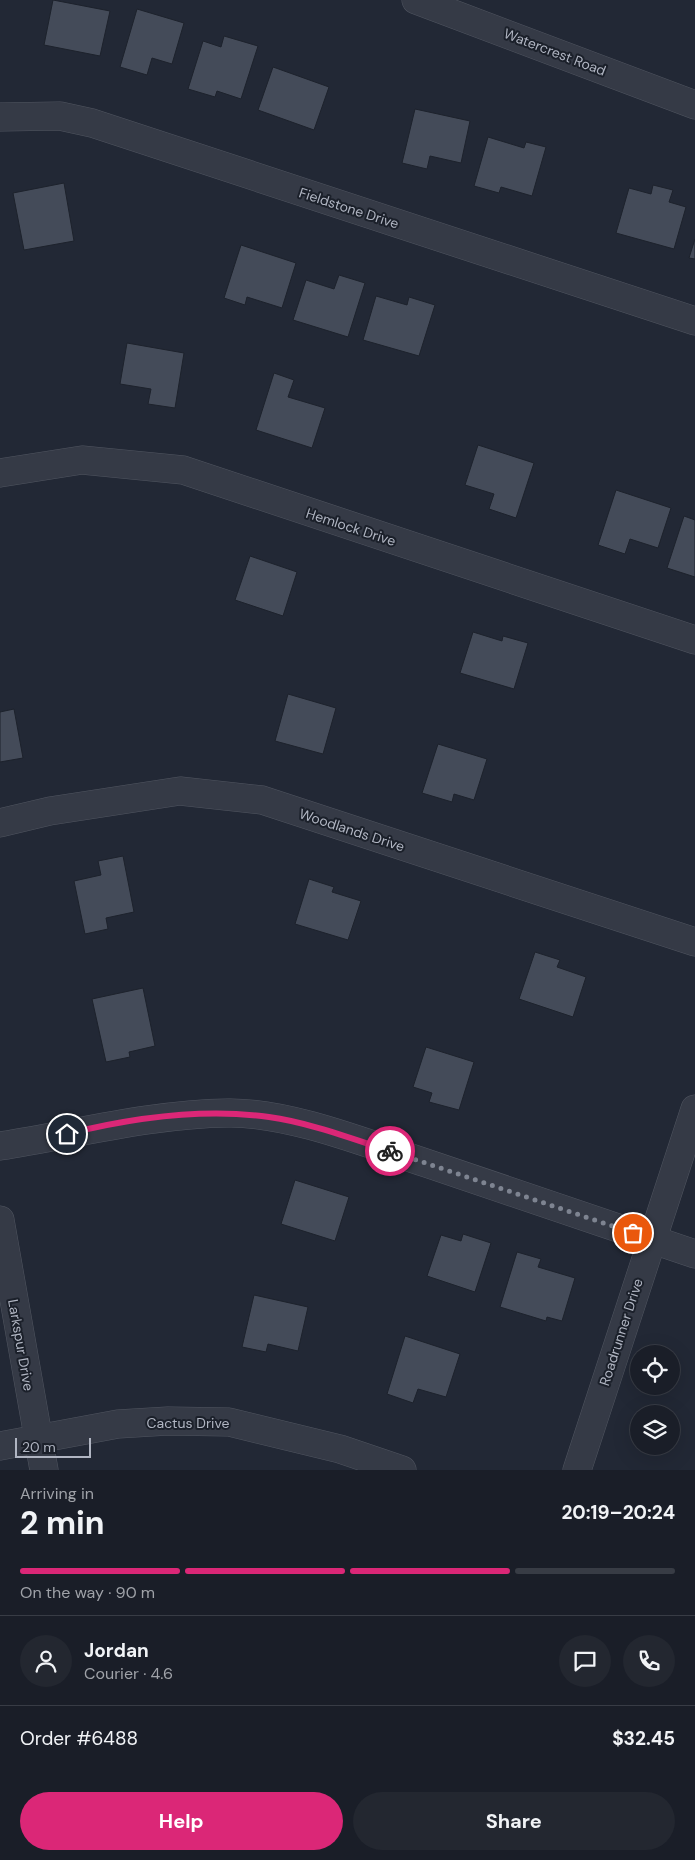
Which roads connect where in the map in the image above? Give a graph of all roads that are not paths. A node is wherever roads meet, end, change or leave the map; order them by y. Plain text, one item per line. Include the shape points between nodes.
1 (416, 0) edge
2 (695, 105) edge
3 (0, 118) edge
4 (695, 322) edge
5 (0, 473) edge
6 (695, 640) edge
7 (0, 823) edge
8 (695, 942) edge
9 (695, 1109) edge
10 (0, 1146) edge
11 (0, 1220) edge
12 (651, 1239) junction
13 (695, 1254) edge
14 (38, 1438) junction
15 (0, 1446) edge
16 (44, 1470) edge
17 (402, 1470) edge
18 (577, 1470) edge

1 - 2 street, Watercrest Road
3 - 4 street, Fieldstone Drive via 60,116 92,123
5 - 6 street, Hemlock Drive via 82,460 183,470
7 - 8 street, Woodlands Drive via 180,791 262,800
9 - 12 street, Roadrunner Drive
10 - 12 street via 149,1119 229,1113 271,1117 346,1136
11 - 14 street, Larkspur Drive
12 - 13 street
12 - 18 street, Roadrunner Drive
14 - 15 street, Cactus Drive
14 - 16 street, Larkspur Drive
14 - 17 street, Cactus Drive via 118,1424 229,1422 340,1449

